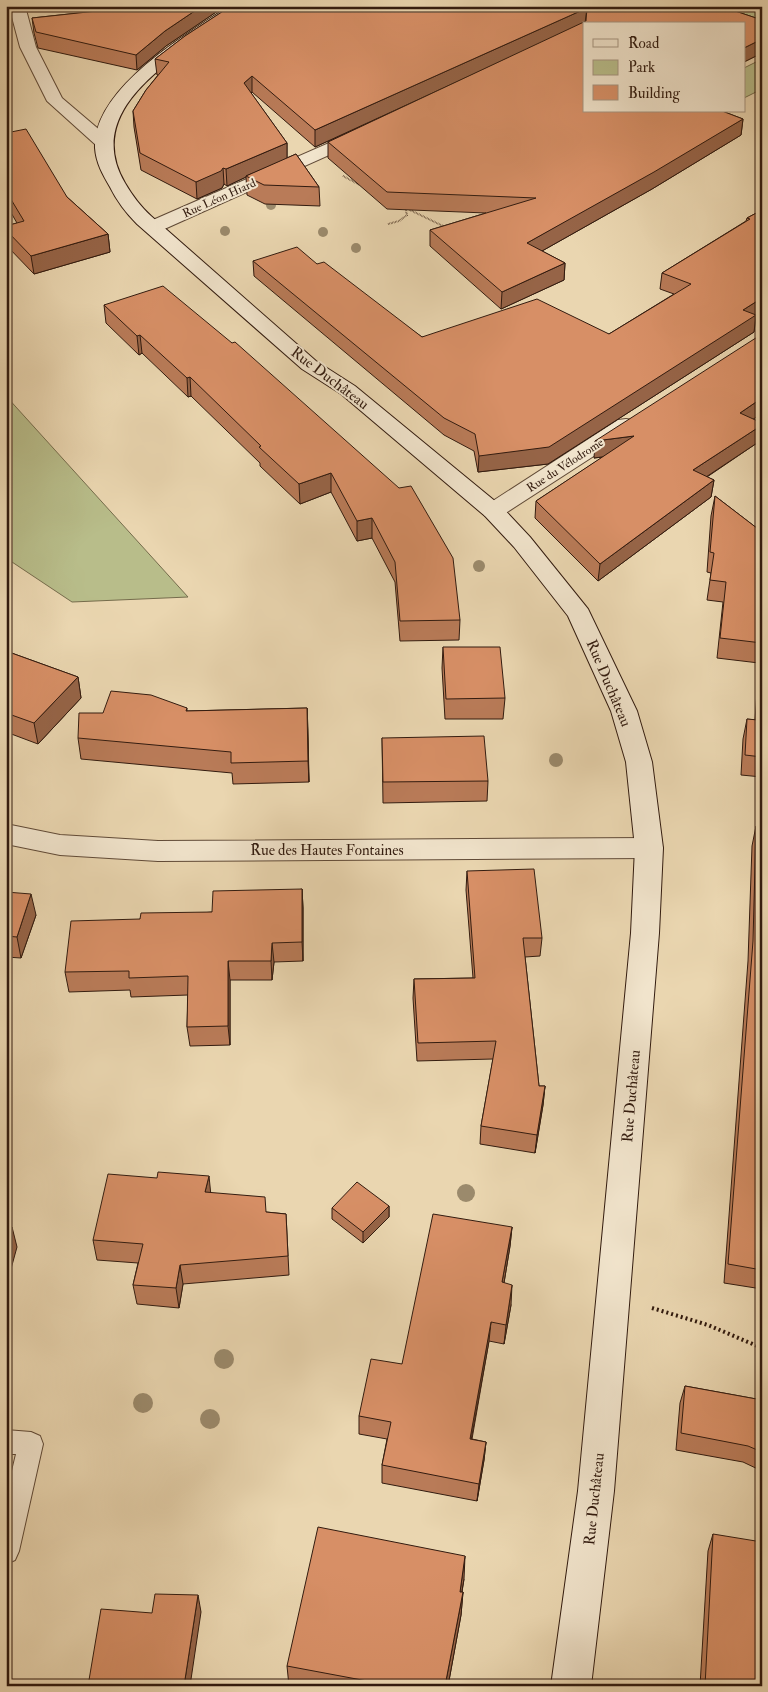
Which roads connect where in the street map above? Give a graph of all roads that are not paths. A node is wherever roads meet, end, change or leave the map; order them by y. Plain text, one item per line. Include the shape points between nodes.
1 (17, 6) edge
2 (240, 6) edge
3 (380, 125) edge
4 (103, 142) junction
5 (154, 227) junction
6 (640, 416) edge
7 (493, 511) junction
8 (6, 834) edge
9 (649, 848) junction
10 (6, 1442) edge
11 (6, 1551) edge
12 (571, 1686) edge

1 - 4 street via 28,47 55,101
2 - 4 street, Rue Duchâteau via 142,76 119,103 109,120
3 - 5 street, Rue Léon Hiard
4 - 5 street, Rue Duchâteau via 105,158 122,194 135,212
5 - 7 street, Rue Duchâteau via 309,365 348,390
6 - 7 street, Rue du Vélodrome
7 - 9 street, Rue Duchâteau via 579,614 606,670 624,711 639,762
8 - 9 street, Rue des Hautes Fontaines via 60,844 158,851
9 - 12 street, Rue Duchâteau via 645,933 596,1491
10 - 11 lane via 30,1444

